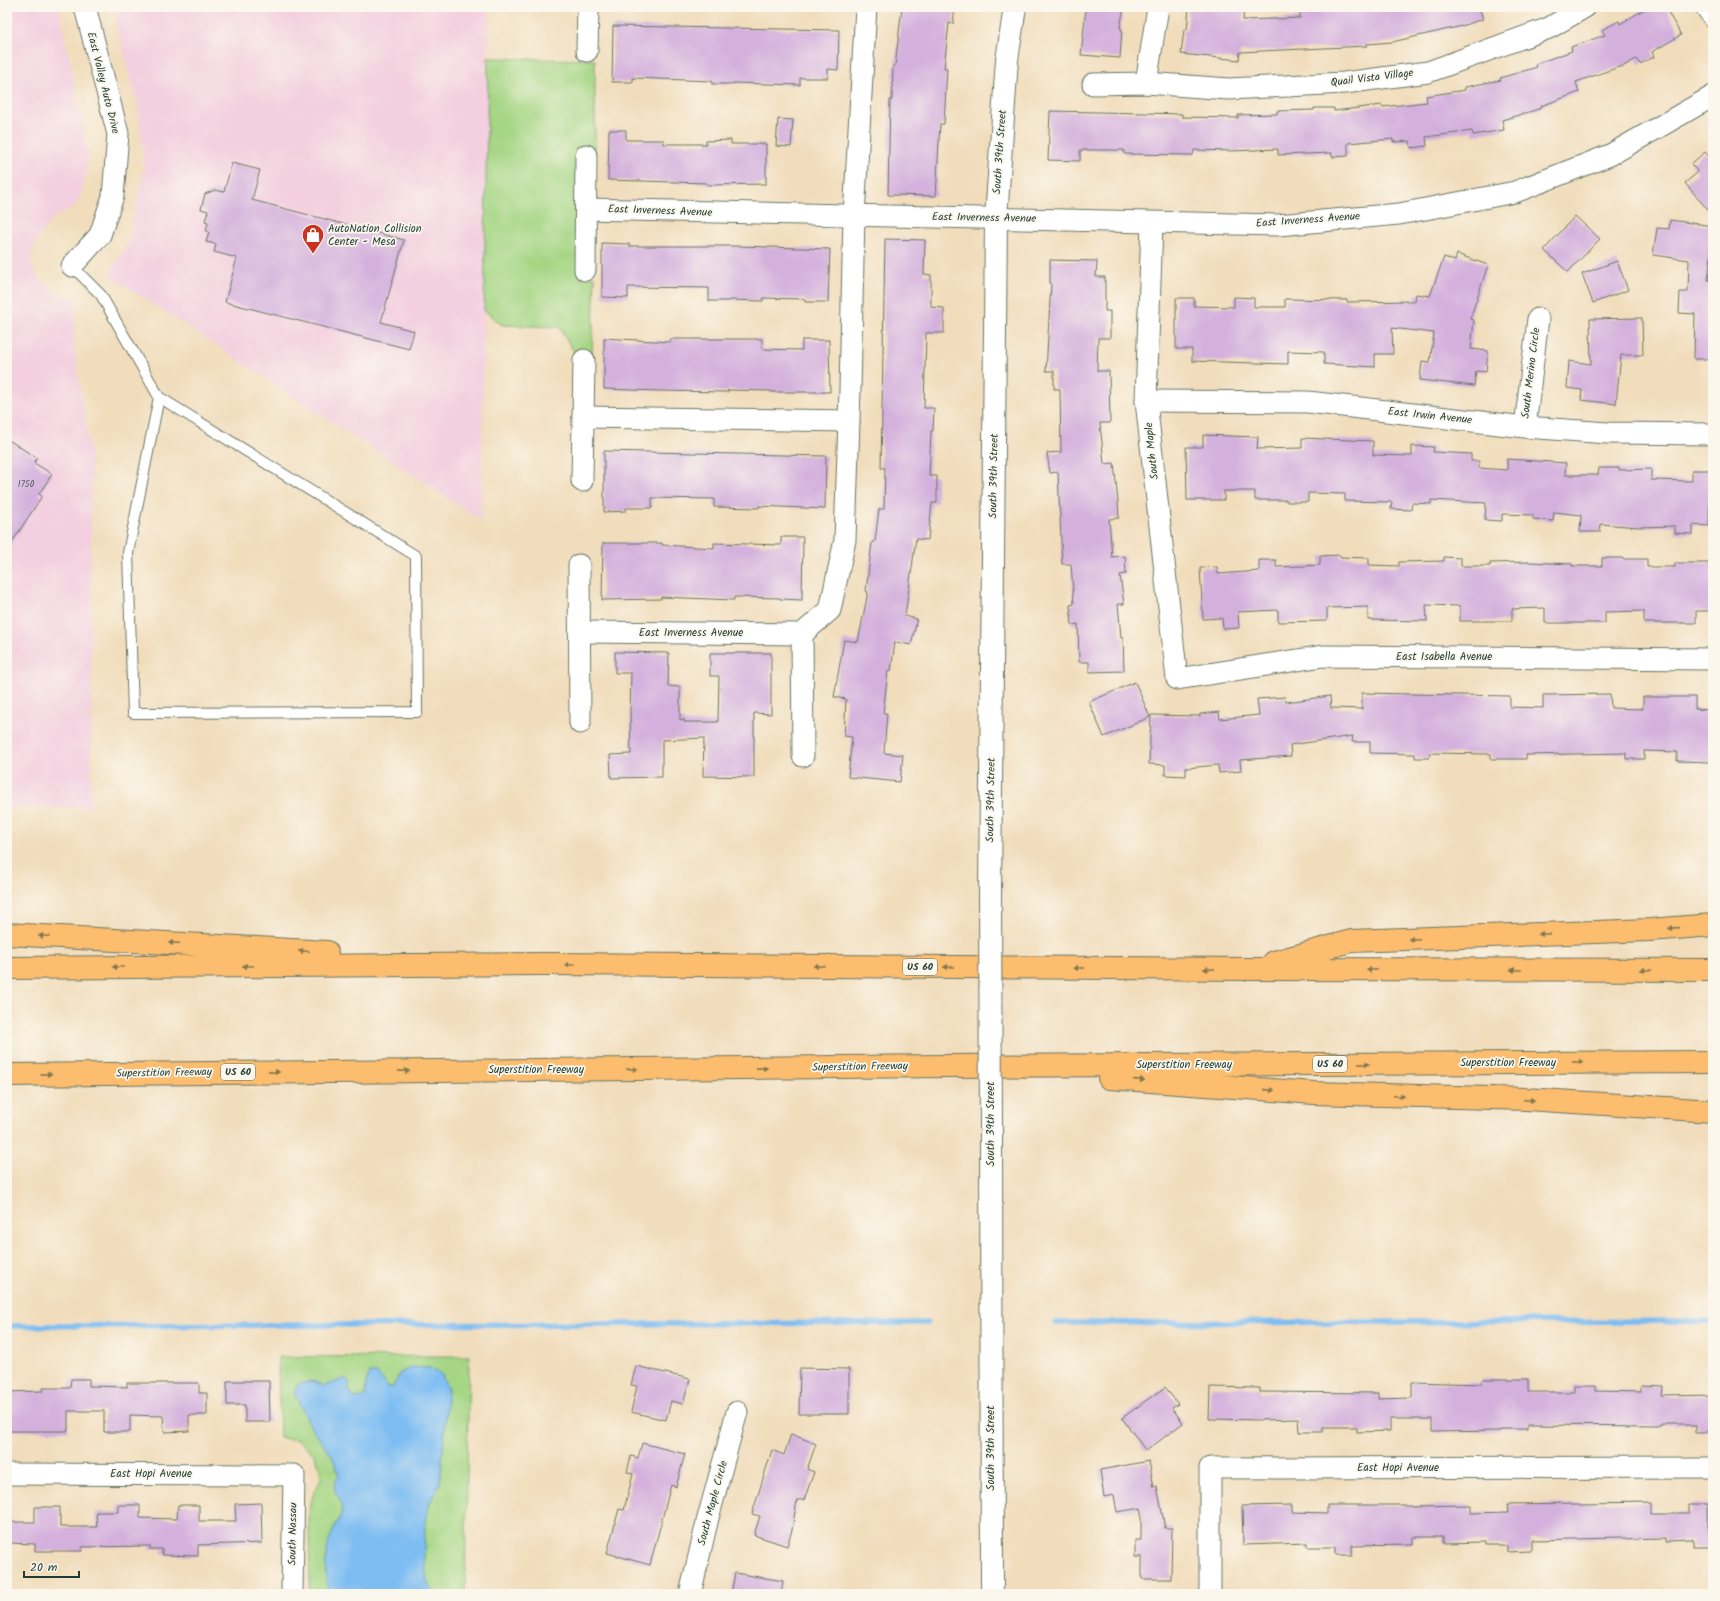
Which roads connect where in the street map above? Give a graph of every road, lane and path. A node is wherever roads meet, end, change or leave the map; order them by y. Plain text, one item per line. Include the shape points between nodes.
1 (85, 7) edge
2 (588, 7) edge
3 (866, 7) edge
4 (1015, 7) edge
5 (1158, 7) edge
6 (1586, 7) edge
7 (1706, 7) edge
8 (1713, 17) edge
9 (588, 51) dead end
10 (1146, 83) junction
11 (1093, 84) dead end
12 (1713, 96) edge
13 (586, 155) dead end
14 (586, 209) junction
15 (854, 216) junction
16 (996, 218) junction
17 (1152, 222) junction
18 (72, 266) joint
19 (585, 270) dead end
20 (1538, 320) dead end
21 (584, 360) dead end
22 (159, 398) junction
23 (1146, 401) junction
24 (583, 417) junction
25 (849, 421) junction
26 (1525, 427) junction
27 (1713, 434) edge
28 (582, 481) dead end
29 (579, 565) dead end
30 (580, 632) junction
31 (802, 634) junction
32 (1713, 659) edge
33 (1177, 679) joint
34 (580, 723) dead end
35 (803, 756) dead end
36 (1713, 925) edge
37 (7, 934) edge
38 (469, 962) junction
39 (7, 968) edge
40 (1248, 969) junction
41 (1713, 970) edge
42 (1713, 1062) edge
43 (947, 1066) junction
44 (7, 1075) edge
45 (1713, 1110) edge
46 (737, 1412) dead end
47 (1713, 1467) edge
48 (7, 1474) edge
49 (294, 1474) joint
50 (292, 1594) edge
51 (690, 1594) edge
52 (992, 1594) edge
53 (1210, 1594) edge

1 - 18 street, East Valley Auto Drive via 118,134 113,196 100,235
2 - 9 street
3 - 15 street
4 - 16 street, South 39th Street via 1007,60
5 - 10 street
6 - 10 street, Quail Vista Village via 1548,28 1428,72 1344,83 1229,89
7 - 8 street
10 - 11 street, Quail Vista Village
12 - 17 street, East Inverness Avenue via 1610,155 1515,192 1399,214 1278,225
13 - 14 street
14 - 15 street, East Inverness Avenue
14 - 19 street
15 - 16 street, East Inverness Avenue
15 - 25 street
16 - 17 street, East Inverness Avenue
16 - 52 street, South 39th Street, bridge via 990,896
17 - 23 street, South Maple
18 - 22 lane via 100,295
20 - 26 street, South Merino Circle
21 - 24 street
22 - 22 lane via 128,553 133,713 417,712 416,556
23 - 26 street, East Irwin Avenue via 1308,402
23 - 33 street, South Maple
24 - 25 street
24 - 28 street
25 - 31 street via 844,540 830,610
26 - 27 street, East Irwin Avenue via 1608,433
29 - 30 street
30 - 31 street, East Inverness Avenue
30 - 34 street
31 - 35 street
32 - 33 street, East Isabella Avenue via 1323,656
36 -> 40 highway via 1650,930 1351,941
38 -> 37 highway
38 -> 39 highway
40 -> 38 highway, US 60
41 -> 40 highway, US 60
43 -> 42 highway, Superstition Freeway / US 60
44 -> 43 highway, Superstition Freeway / US 60
43 -> 45 highway via 1314,1093 1526,1099
46 - 51 street, South Maple Circle
47 - 53 street, East Hopi Avenue via 1210,1468
48 - 49 street, East Hopi Avenue
49 - 50 street, South Nassau

